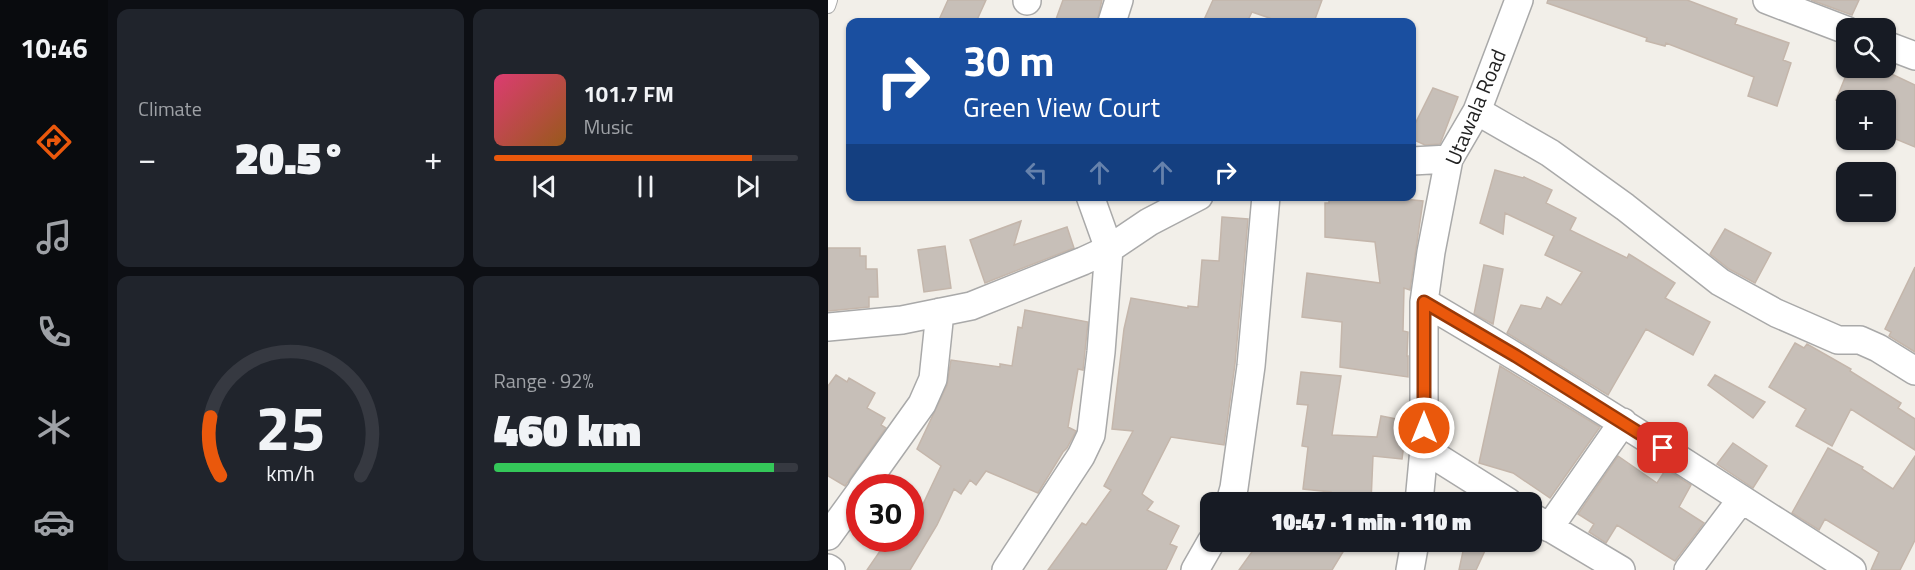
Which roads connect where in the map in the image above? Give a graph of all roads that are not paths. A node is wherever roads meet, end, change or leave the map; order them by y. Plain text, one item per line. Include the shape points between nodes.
1 (830, 0) edge
2 (1119, 0) edge
3 (1519, 0) edge
4 (1767, 0) edge
5 (828, 6) edge
6 (1113, 18) edge
7 (1836, 26) edge
8 (1896, 49) edge
9 (1915, 56) edge
10 (1477, 111) junction
11 (1449, 159) junction
12 (1416, 161) edge
13 (1092, 201) edge
14 (1189, 201) edge
15 (1266, 201) edge
16 (1109, 249) junction
17 (1424, 302) junction
18 (940, 312) junction
19 (828, 327) edge
20 (1915, 371) edge
21 (1623, 422) junction
22 (1424, 449) junction
23 (872, 474) edge
24 (1233, 492) edge
25 (1420, 492) edge
26 (1492, 492) edge
27 (1741, 500) junction
28 (846, 511) edge
29 (1542, 520) edge
30 (1542, 523) edge
31 (828, 536) edge
32 (1205, 552) edge
33 (1413, 552) edge
34 (1006, 570) edge
35 (1195, 570) edge
36 (1410, 570) edge
37 (1621, 570) edge
38 (1688, 570) edge
39 (1852, 570) edge

1 - 5 lane
2 - 6 street
3 - 10 street, Utawala Road
4 - 7 street
8 - 9 street
10 - 11 street, Utawala Road
10 - 20 street via 1550,153 1720,282 1776,313 1838,340 1860,340 1878,348
11 - 12 street
11 - 17 street, Utawala Road
13 - 16 street
14 - 16 street
15 - 24 street via 1251,366
16 - 18 street via 971,306
16 - 34 street via 1091,435
17 - 21 street
17 - 22 street, Utawala Road
18 - 19 street
18 - 23 street via 933,379 922,404
21 - 27 street
21 - 29 street
22 - 25 street, Utawala Road
22 - 26 street
27 - 38 street
27 - 39 street
28 - 31 street
30 - 37 street
32 - 35 street
33 - 36 street

